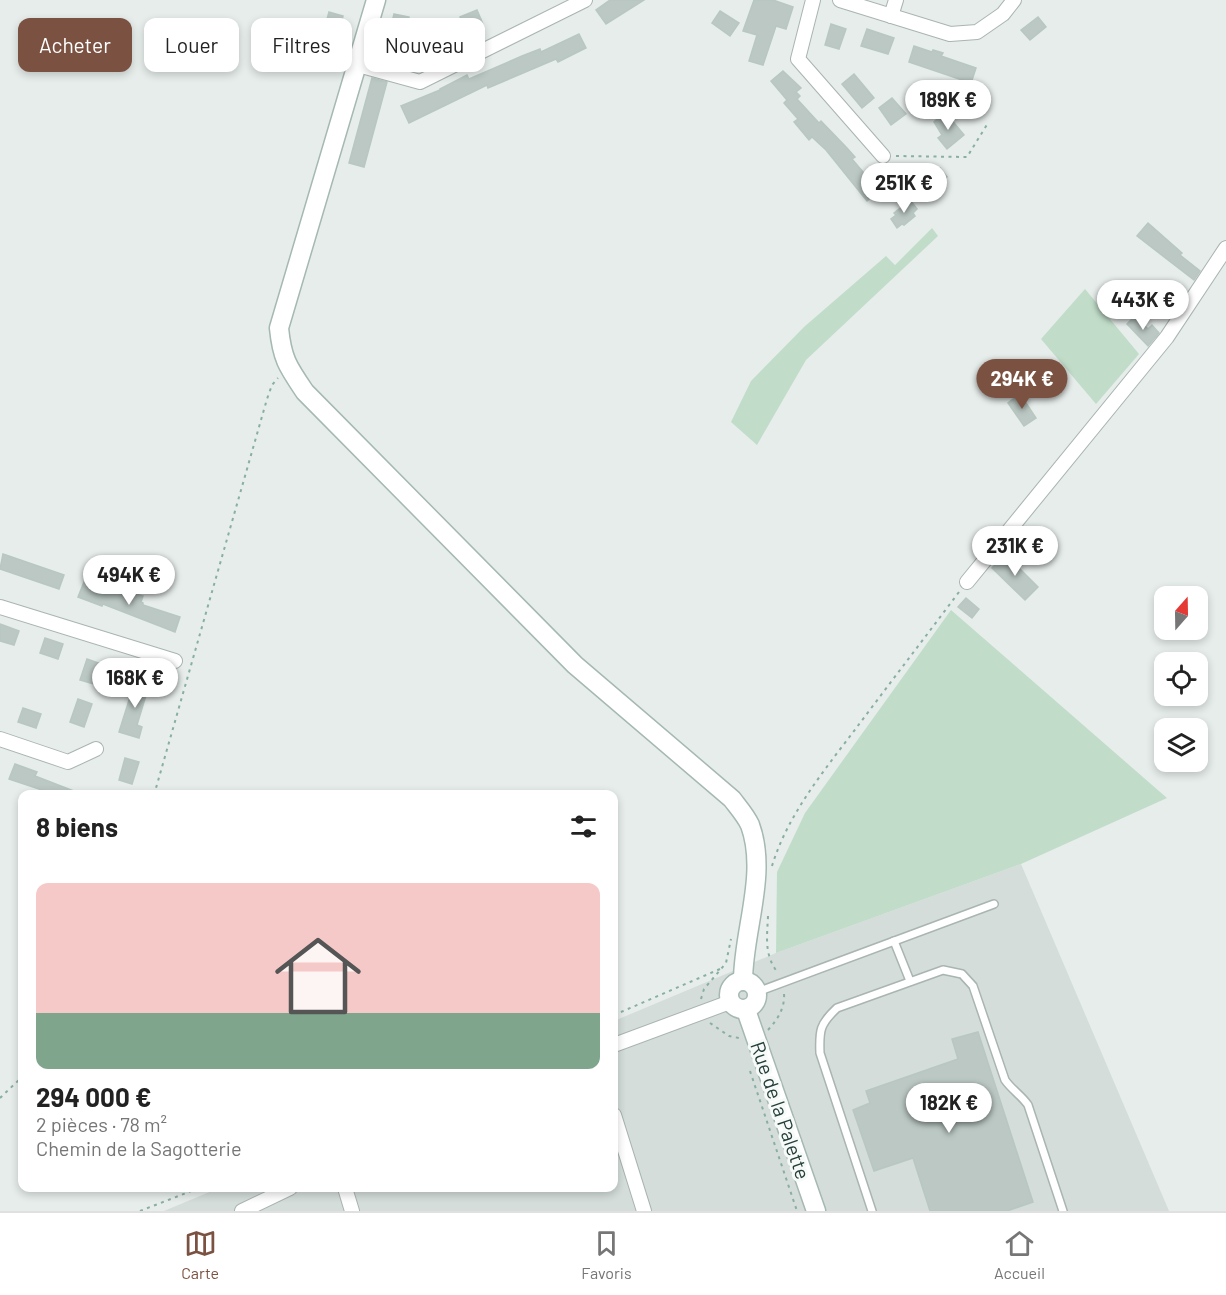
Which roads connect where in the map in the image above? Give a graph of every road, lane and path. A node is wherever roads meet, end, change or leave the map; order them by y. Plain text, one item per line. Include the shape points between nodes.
1 (376, 0) edge
2 (585, 0) edge
3 (813, 0) edge
4 (840, 0) edge
5 (896, 0) edge
6 (1014, 0) edge
7 (891, 16) junction
8 (358, 65) junction
9 (988, 123) dead end
10 (883, 156) joint
11 (1226, 248) edge
12 (287, 366) junction
13 (967, 582) joint
14 (0, 607) edge
15 (175, 661) dead end
16 (0, 739) edge
17 (96, 749) dead end
18 (155, 790) edge
19 (772, 866) dead end
20 (994, 904) dead end
21 (768, 907) dead end
22 (894, 941) junction
23 (723, 967) dead end
24 (910, 981) junction
25 (782, 982) junction
26 (750, 986) junction
27 (729, 1002) junction
28 (746, 1010) junction
29 (618, 1013) edge
30 (757, 1039) junction
31 (618, 1044) edge
32 (750, 1071) dead end
33 (18, 1081) edge
34 (0, 1098) edge
35 (618, 1128) edge
36 (189, 1192) edge
37 (282, 1192) edge
38 (346, 1192) edge
39 (141, 1211) edge
40 (242, 1211) edge
41 (352, 1211) edge
42 (644, 1211) edge
43 (796, 1211) edge
44 (816, 1211) edge
45 (872, 1211) edge
46 (1063, 1211) edge

1 - 8 street
2 - 8 street via 420,82
3 - 10 street via 798,59
4 - 7 street
5 - 7 street
6 - 7 street via 1003,14 977,32 950,34
8 - 12 street via 279,328
9 - 10 path via 967,157
11 - 13 street via 1167,337
12 - 18 path via 267,399
12 - 26 street via 305,392 575,665 732,799 749,823 757,854 743,961
13 - 19 path via 830,763 790,824
14 - 15 street
16 - 17 street via 68,762
20 - 22 lane
21 - 25 path via 765,942
22 - 24 lane
22 - 25 lane
23 - 29 path
24 - 45 lane via 837,1008 824,1020 819,1034 820,1053
24 - 46 lane via 943,970 962,974 973,986 1005,1080 1028,1105
25 - 26 lane
25 - 30 path via 780,1016
26 - 27 street via 738,981 730,988
26 - 28 street via 756,1001
27 - 28 street
27 - 31 street
28 - 30 street, Rue de la Palette
30 - 44 street, Rue de la Palette
32 - 43 path
33 - 34 path
35 - 42 street
36 - 39 path
37 - 40 street
38 - 41 street

